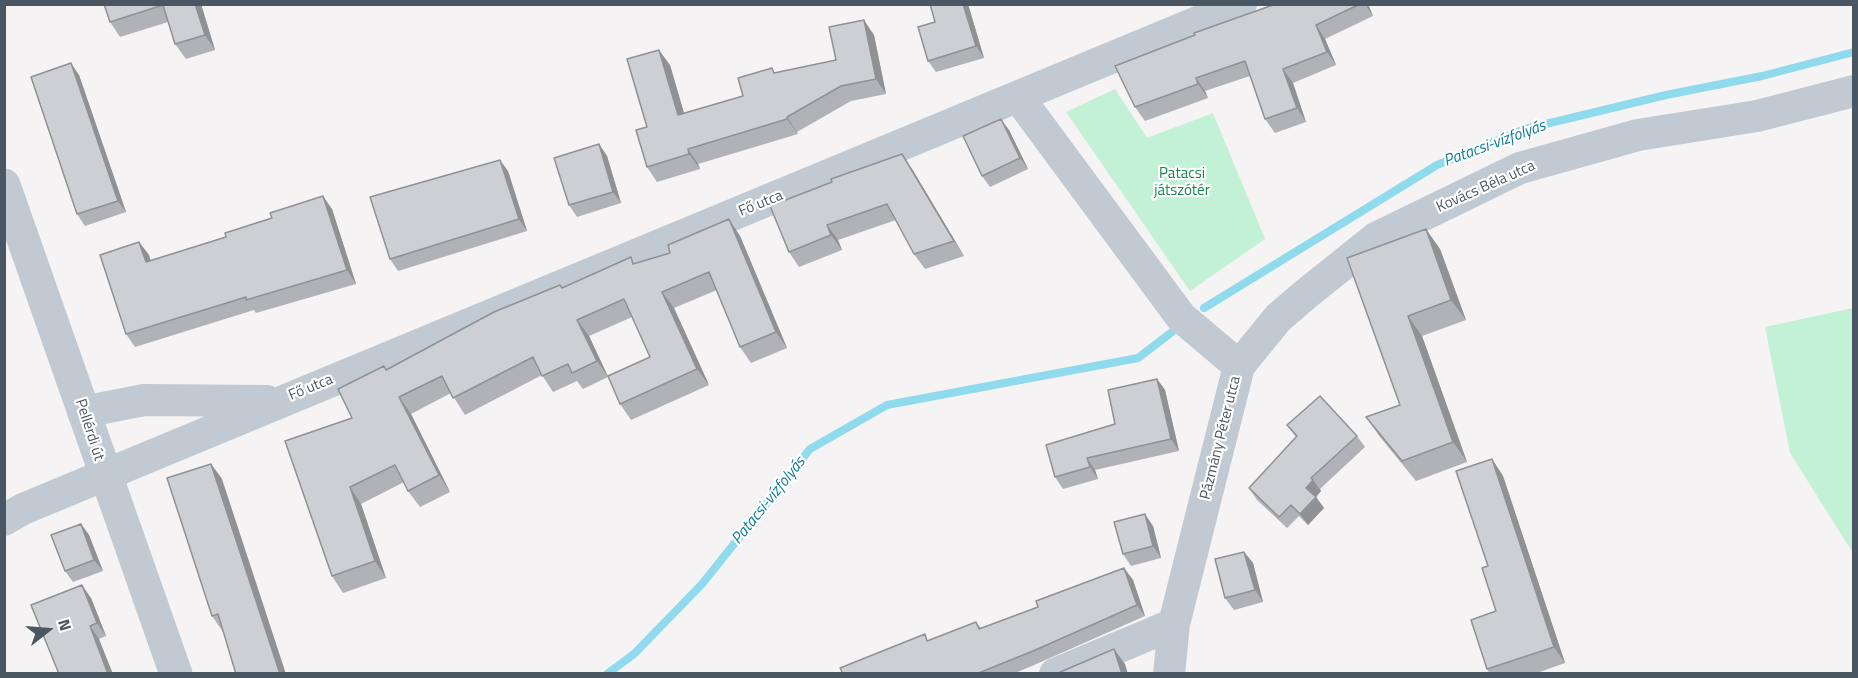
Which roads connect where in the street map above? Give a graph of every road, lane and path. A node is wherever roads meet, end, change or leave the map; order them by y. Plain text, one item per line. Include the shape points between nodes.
1 (1241, 4) edge
2 (1854, 91) edge
3 (1018, 98) junction
4 (4, 185) edge
5 (1239, 366) junction
6 (280, 401) junction
7 (83, 412) junction
8 (104, 475) junction
9 (11, 514) edge
10 (1174, 624) junction
11 (176, 674) edge
12 (1055, 674) edge
13 (1169, 674) edge

1 - 3 street, Fő utca
2 - 5 street, Kovács Béla utca via 1757,116 1638,135 1520,168 1376,238 1278,318
3 - 5 street, Pázmány Péter utca via 1181,317
3 - 6 street, Fő utca
4 - 7 street, Pellérdi út
5 - 10 street, Pázmány Péter utca
6 - 7 street, Fő utca via 144,400
6 - 8 street, Fő utca
7 - 8 street, Pellérdi út
8 - 9 street, Fő utca
8 - 11 street, Pellérdi út
10 - 12 street
10 - 13 street, Pázmány Péter utca

